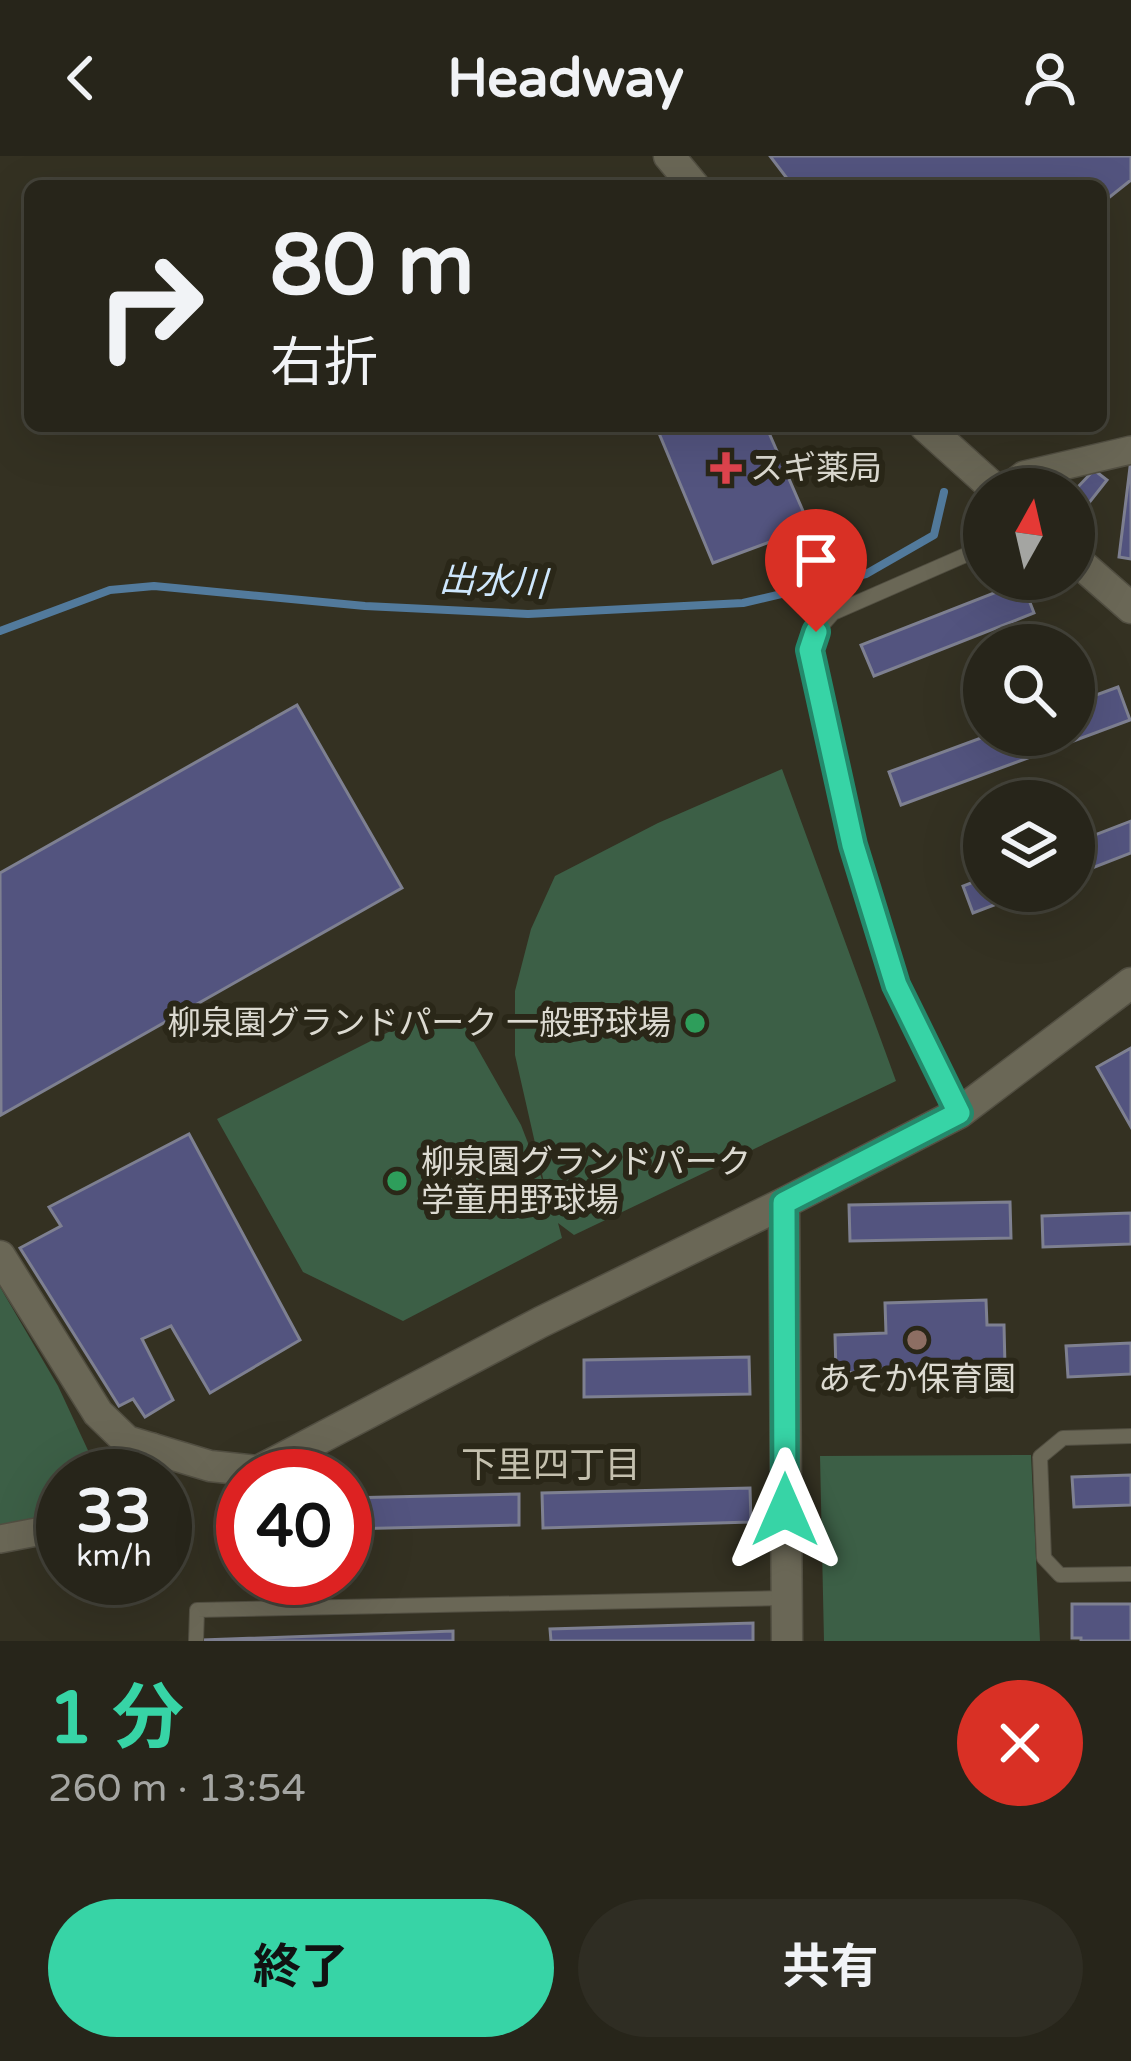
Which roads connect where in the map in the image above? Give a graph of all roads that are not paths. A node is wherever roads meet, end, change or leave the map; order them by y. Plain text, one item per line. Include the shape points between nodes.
1 (669, 156) edge
2 (689, 180) edge
3 (932, 432) edge
4 (1131, 450) edge
5 (971, 468) edge
6 (1048, 468) edge
7 (963, 556) edge
8 (1095, 576) edge
9 (1131, 608) edge
10 (1131, 983) edge
11 (959, 1113) junction
12 (784, 1203) junction
13 (0, 1256) edge
14 (1131, 1436) edge
15 (152, 1447) joint
16 (36, 1532) edge
17 (0, 1539) edge
18 (1131, 1574) edge
19 (785, 1598) junction
20 (196, 1641) edge
21 (787, 1641) edge

1 - 2 street
3 - 5 street
4 - 6 street
7 - 11 lane via 833,613 810,650 853,845 896,985
8 - 9 street
10 - 11 street
11 - 12 street
12 - 15 street via 258,1471
12 - 19 street
13 - 15 street via 98,1413 127,1441
14 - 18 lane via 1063,1438 1040,1457 1043,1558 1060,1575
16 - 17 street
19 - 20 lane via 197,1610
19 - 21 street

